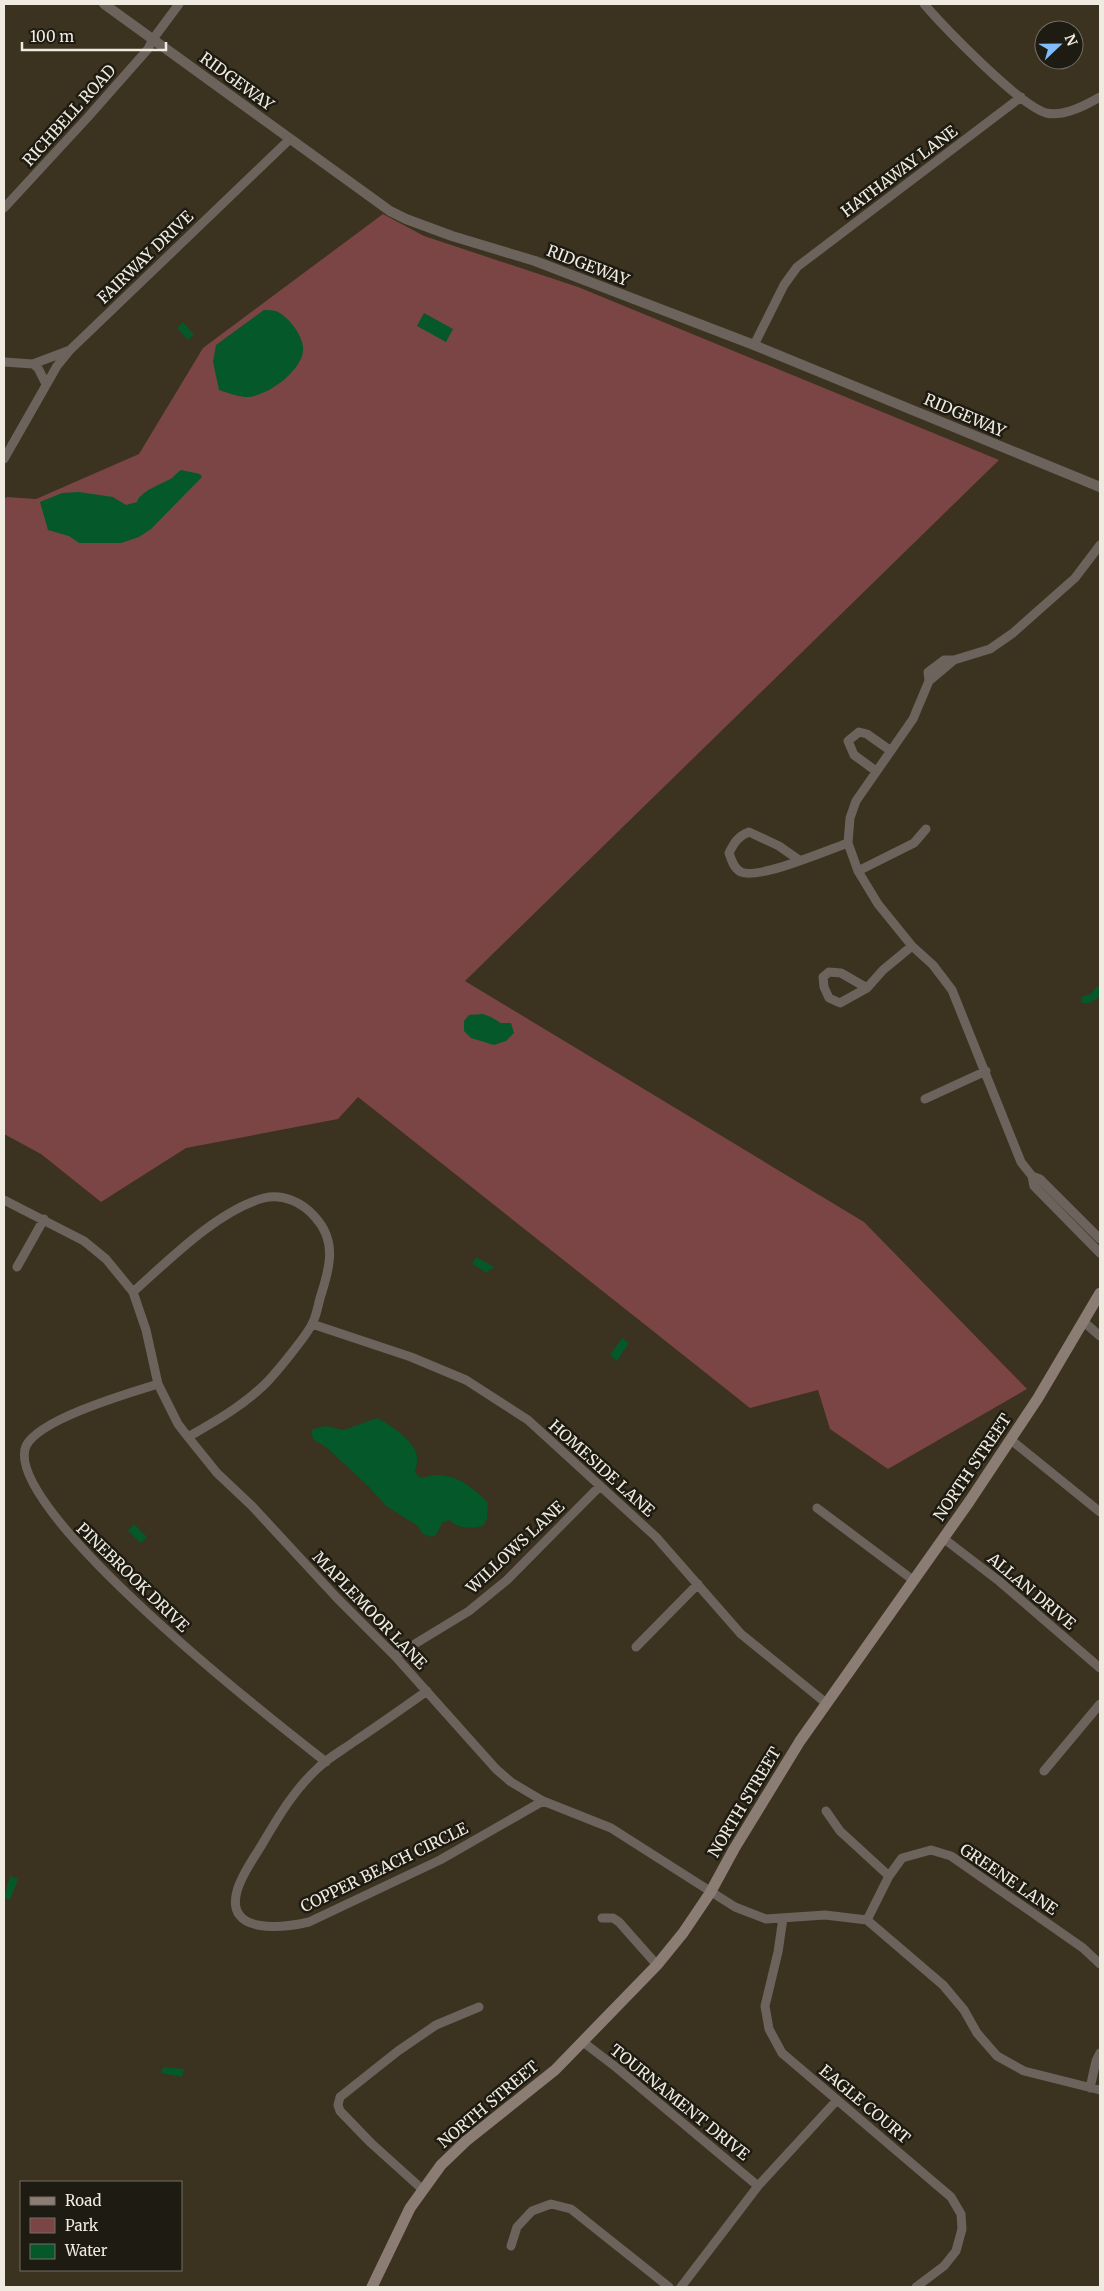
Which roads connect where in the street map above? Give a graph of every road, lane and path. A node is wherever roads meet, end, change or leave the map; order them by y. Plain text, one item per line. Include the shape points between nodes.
1 (104, 4) edge
2 (179, 4) edge
3 (925, 4) edge
4 (152, 39) junction
5 (1021, 97) junction
6 (1100, 97) edge
7 (290, 138) junction
8 (4, 208) edge
9 (754, 345) junction
10 (70, 350) junction
11 (4, 362) edge
12 (33, 364) junction
13 (46, 384) junction
14 (4, 460) edge
15 (1100, 487) edge
16 (1100, 545) edge
17 (891, 751) junction
18 (876, 771) junction
19 (926, 829) dead end
20 (848, 843) junction
21 (799, 860) junction
22 (858, 871) junction
23 (912, 946) junction
24 (867, 988) junction
25 (986, 1071) junction
26 (925, 1099) dead end
27 (1032, 1176) junction
28 (4, 1200) edge
29 (44, 1219) junction
30 (1100, 1239) edge
31 (1100, 1252) edge
32 (17, 1267) dead end
33 (133, 1292) junction
34 (1100, 1293) edge
35 (1084, 1322) junction
36 (312, 1324) junction
37 (1100, 1336) edge
38 (158, 1384) junction
39 (188, 1437) junction
40 (1011, 1440) junction
41 (600, 1486) junction
42 (817, 1508) dead end
43 (1100, 1512) edge
44 (943, 1538) junction
45 (913, 1580) junction
46 (698, 1584) junction
47 (636, 1647) dead end
48 (395, 1656) junction
49 (1100, 1668) edge
50 (427, 1691) junction
51 (826, 1703) junction
52 (1100, 1704) edge
53 (326, 1762) junction
54 (1044, 1771) dead end
55 (543, 1801) junction
56 (826, 1811) dead end
57 (889, 1876) junction
58 (710, 1893) junction
59 (602, 1918) dead end
60 (783, 1918) junction
61 (867, 1920) junction
62 (657, 1964) junction
63 (1100, 1964) edge
64 (479, 2007) dead end
65 (583, 2042) junction
66 (1100, 2053) edge
67 (1090, 2088) junction
68 (1100, 2090) edge
69 (837, 2100) junction
70 (758, 2186) junction
71 (422, 2189) junction
72 (511, 2246) dead end
73 (372, 2287) edge
74 (669, 2287) edge
75 (681, 2287) edge
76 (916, 2287) edge

1 - 4 street, RIDGEWAY
2 - 4 street, RICHBELL ROAD
3 - 5 street via 968,50
4 - 7 street, RIDGEWAY
4 - 8 street, RICHBELL ROAD via 148,49
5 - 6 street via 1045,112 1059,114
5 - 9 street, HATHAWAY LANE via 797,267 784,285
7 - 9 street, RIDGEWAY via 390,211 406,219 534,261
7 - 10 street, FAIRWAY DRIVE
9 - 15 street, RIDGEWAY
10 - 12 street, FAIRWAY DRIVE
10 - 13 street
11 - 12 street, FAIRWAY DRIVE
12 - 13 street
13 - 14 street
16 - 17 street via 1075,578 1013,633 990,649 954,660 929,681 913,719
17 - 18 street
17 - 18 street via 859,732 848,741 854,755
18 - 20 street via 856,801 850,818
19 - 22 street via 914,843
20 - 21 street
20 - 22 street
21 - 21 street via 754,874 740,872 729,853 734,843 749,832
22 - 23 street via 878,904
23 - 24 street
23 - 25 street via 933,965 952,990
24 - 24 street via 840,1003 829,998 823,977 830,972 841,973
25 - 26 street
25 - 27 street via 1021,1162
27 - 30 street via 1040,1179
27 - 31 street via 1034,1186
28 - 29 street, MAPLEMOOR LANE
29 - 32 street
29 - 33 street, MAPLEMOOR LANE via 84,1241 106,1259
33 - 36 street via 204,1231 241,1207 267,1197 278,1197 303,1206 314,1216 329,1243 330,1265
33 - 38 street, MAPLEMOOR LANE via 146,1330
34 - 35 main road, NORTH STREET
35 - 37 street
35 - 40 main road, NORTH STREET
36 - 39 street via 264,1386
36 - 41 street, HOMESIDE LANE via 466,1380 528,1420
38 - 39 street, MAPLEMOOR LANE
38 - 53 street, PINEBROOK DRIVE via 82,1408 33,1437 23,1454 28,1477 56,1522 87,1557 162,1628
39 - 48 street, MAPLEMOOR LANE via 217,1473
40 - 43 street
40 - 44 main road, NORTH STREET
41 - 46 street, HOMESIDE LANE via 656,1537
41 - 48 street, WILLOWS LANE via 507,1580 469,1611
42 - 45 street
44 - 45 main road, NORTH STREET
44 - 49 street, ALLAN DRIVE via 999,1581
45 - 51 main road, NORTH STREET
46 - 47 street
46 - 51 street, HOMESIDE LANE via 741,1634
48 - 50 street, MAPLEMOOR LANE
50 - 53 street, COPPER BEACH CIRCLE
50 - 55 street, MAPLEMOOR LANE via 496,1768 517,1786
51 - 58 main road, NORTH STREET
52 - 54 street
53 - 55 street, COPPER BEACH CIRCLE via 292,1795 244,1875 236,1899 237,1911 248,1923 258,1926 309,1922 440,1860
55 - 58 street, MAPLEMOOR LANE via 611,1828
56 - 57 street via 840,1831
57 - 61 street, GREENE LANE
57 - 63 street, GREENE LANE via 902,1858 931,1850 951,1856 1083,1948
58 - 60 street, MAPLEMOOR LANE via 766,1919
58 - 62 main road, NORTH STREET
59 - 62 street via 613,1918 619,1922
60 - 61 street, MAPLEMOOR LANE via 825,1915
60 - 69 street, EAGLE COURT via 765,2006 768,2029 782,2053
61 - 67 street via 943,1985 997,2056 1024,2070
62 - 65 main road, NORTH STREET
64 - 71 street via 436,2025 340,2097 340,2111
65 - 70 street, TOURNAMENT DRIVE
65 - 71 main road, NORTH STREET via 555,2070 466,2141 441,2164
66 - 67 street
67 - 68 street
69 - 70 street
69 - 76 street, EAGLE COURT via 951,2197 960,2214 962,2229 956,2251 944,2266
70 - 75 street
71 - 73 main road, NORTH STREET
72 - 74 street via 517,2227 532,2211 551,2204 571,2209

